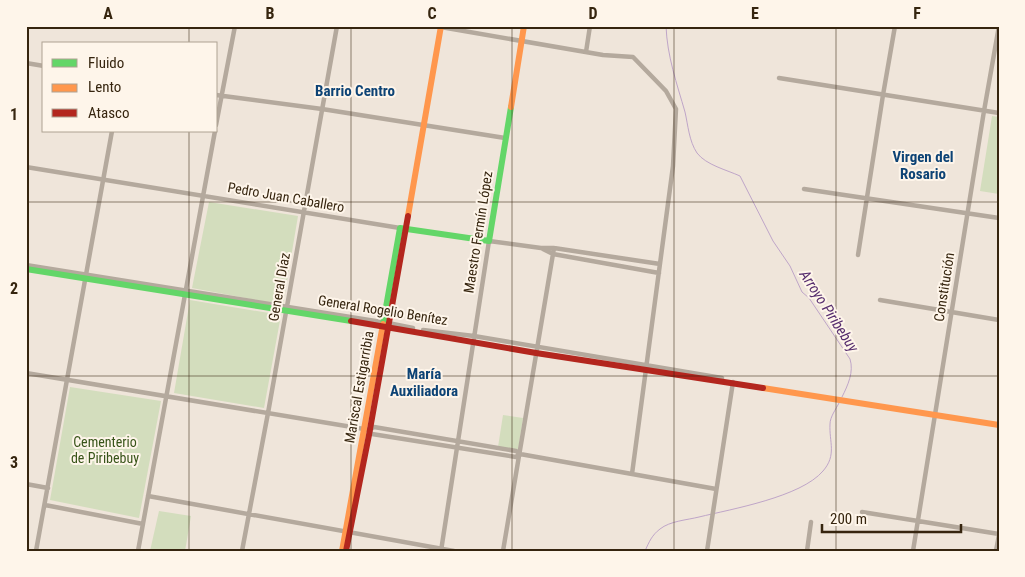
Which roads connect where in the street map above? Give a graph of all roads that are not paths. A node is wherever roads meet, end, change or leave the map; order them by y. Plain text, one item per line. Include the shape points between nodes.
1 (27, 26) edge
2 (235, 26) edge
3 (337, 26) edge
4 (524, 26) edge
5 (590, 26) edge
6 (895, 26) edge
7 (999, 26) edge
8 (439, 27) edge
9 (26, 31) edge
10 (522, 40) junction
11 (586, 52) junction
12 (26, 63) edge
13 (42, 66) edge
14 (779, 78) dead end
15 (883, 94) junction
16 (219, 96) edge
17 (322, 109) junction
18 (984, 111) junction
19 (999, 113) edge
20 (424, 126) junction
21 (112, 132) edge
22 (215, 132) edge
23 (505, 138) junction
24 (26, 167) edge
25 (103, 180) junction
26 (804, 189) dead end
27 (203, 196) junction
28 (867, 198) junction
29 (304, 213) junction
30 (967, 213) junction
31 (999, 218) edge
32 (402, 229) junction
33 (489, 241) junction
34 (541, 248) junction
35 (554, 248) junction
36 (554, 254) junction
37 (858, 255) dead end
38 (660, 264) junction
39 (26, 267) edge
40 (659, 273) junction
41 (85, 277) junction
42 (185, 293) junction
43 (880, 300) dead end
44 (287, 309) junction
45 (951, 312) junction
46 (999, 320) edge
47 (385, 325) junction
48 (473, 339) junction
49 (536, 350) junction
50 (646, 367) junction
51 (26, 374) edge
52 (67, 380) junction
53 (734, 383) junction
54 (166, 397) junction
55 (268, 413) junction
56 (935, 416) junction
57 (999, 425) edge
58 (367, 429) junction
59 (458, 442) junction
60 (456, 448) junction
61 (520, 454) junction
62 (632, 474) junction
63 (26, 484) edge
64 (48, 488) junction
65 (716, 489) junction
66 (148, 496) junction
67 (44, 505) junction
68 (862, 512) dead end
69 (249, 513) junction
70 (811, 522) dead end
71 (918, 522) junction
72 (143, 524) junction
73 (348, 531) junction
74 (999, 534) edge
75 (441, 550) edge
76 (36, 551) edge
77 (138, 551) edge
78 (242, 551) edge
79 (342, 551) edge
80 (346, 551) edge
81 (454, 551) edge
82 (504, 551) edge
83 (707, 551) edge
84 (807, 551) edge
85 (913, 551) edge
86 (996, 551) edge

1 - 9 street
2 - 16 street
3 - 17 street, General Díaz
4 - 10 street, Maestro Fermín López
5 - 11 street
6 - 15 street
7 - 18 street, Constitución
8 - 10 street
8 - 20 street
10 - 11 street
10 - 23 street, Maestro Fermín López
11 - 38 street via 633,57 666,90 676,109 673,166
12 - 13 street
14 - 15 street
15 - 18 street
15 - 28 street
16 - 17 street
17 - 20 street
17 - 29 street, General Díaz
18 - 19 street
18 - 30 street, Constitución
20 - 23 street
20 - 32 street
21 - 25 street
22 - 27 street
23 - 33 street, Maestro Fermín López
24 - 25 street, Pedro Juan Caballero
25 - 27 street, Pedro Juan Caballero
25 - 41 street
26 - 28 street
27 - 29 street, Pedro Juan Caballero
27 - 42 street
28 - 30 street
28 - 37 street
29 - 32 street, Pedro Juan Caballero
29 - 44 street, General Díaz
30 - 31 street
30 - 45 street, Constitución
32 - 33 street, Pedro Juan Caballero
32 - 47 street
33 - 34 street, Pedro Juan Caballero
33 - 48 street, Maestro Fermín López
34 - 35 street
34 - 36 street
35 - 36 street
35 - 38 street
36 - 40 street
36 - 49 street
38 - 40 street
39 - 41 street, General Rogelio Benítez
40 - 50 street
41 - 42 street, General Rogelio Benítez
41 - 52 street
42 - 44 street, General Rogelio Benítez
42 - 54 street
43 - 45 street
44 - 47 street, General Rogelio Benítez
44 - 55 street, General Díaz
45 - 46 street
45 - 56 street, Constitución
47 - 48 street, General Rogelio Benítez
47 - 58 street
48 - 49 street, General Rogelio Benítez
48 - 59 street, Maestro Fermín López
49 - 50 street, General Rogelio Benítez
49 - 61 street
50 - 53 street, General Rogelio Benítez
50 - 62 street
51 - 52 street
52 - 54 street
52 - 64 street
53 - 56 street, General Rogelio Benítez
53 - 65 street
54 - 55 street
54 - 66 street
55 - 58 street
55 - 69 street, General Díaz
56 - 57 street, General Rogelio Benítez
56 - 71 street, Constitución
58 - 59 street via 374,427
58 - 60 street via 372,434
58 - 73 street
59 - 60 street, Maestro Fermín López
59 - 61 street
60 - 61 street via 516,457
60 - 75 street, Maestro Fermín López
61 - 62 street
61 - 82 street
62 - 65 street
63 - 64 street
64 - 67 street
65 - 83 street
66 - 69 street
66 - 72 street
67 - 72 street
67 - 76 street
68 - 71 street
69 - 73 street
69 - 78 street, General Díaz
70 - 84 street
71 - 74 street
71 - 85 street, Constitución
72 - 77 street
73 - 75 street
73 - 79 street
73 - 80 street
74 - 86 street
75 - 81 street

